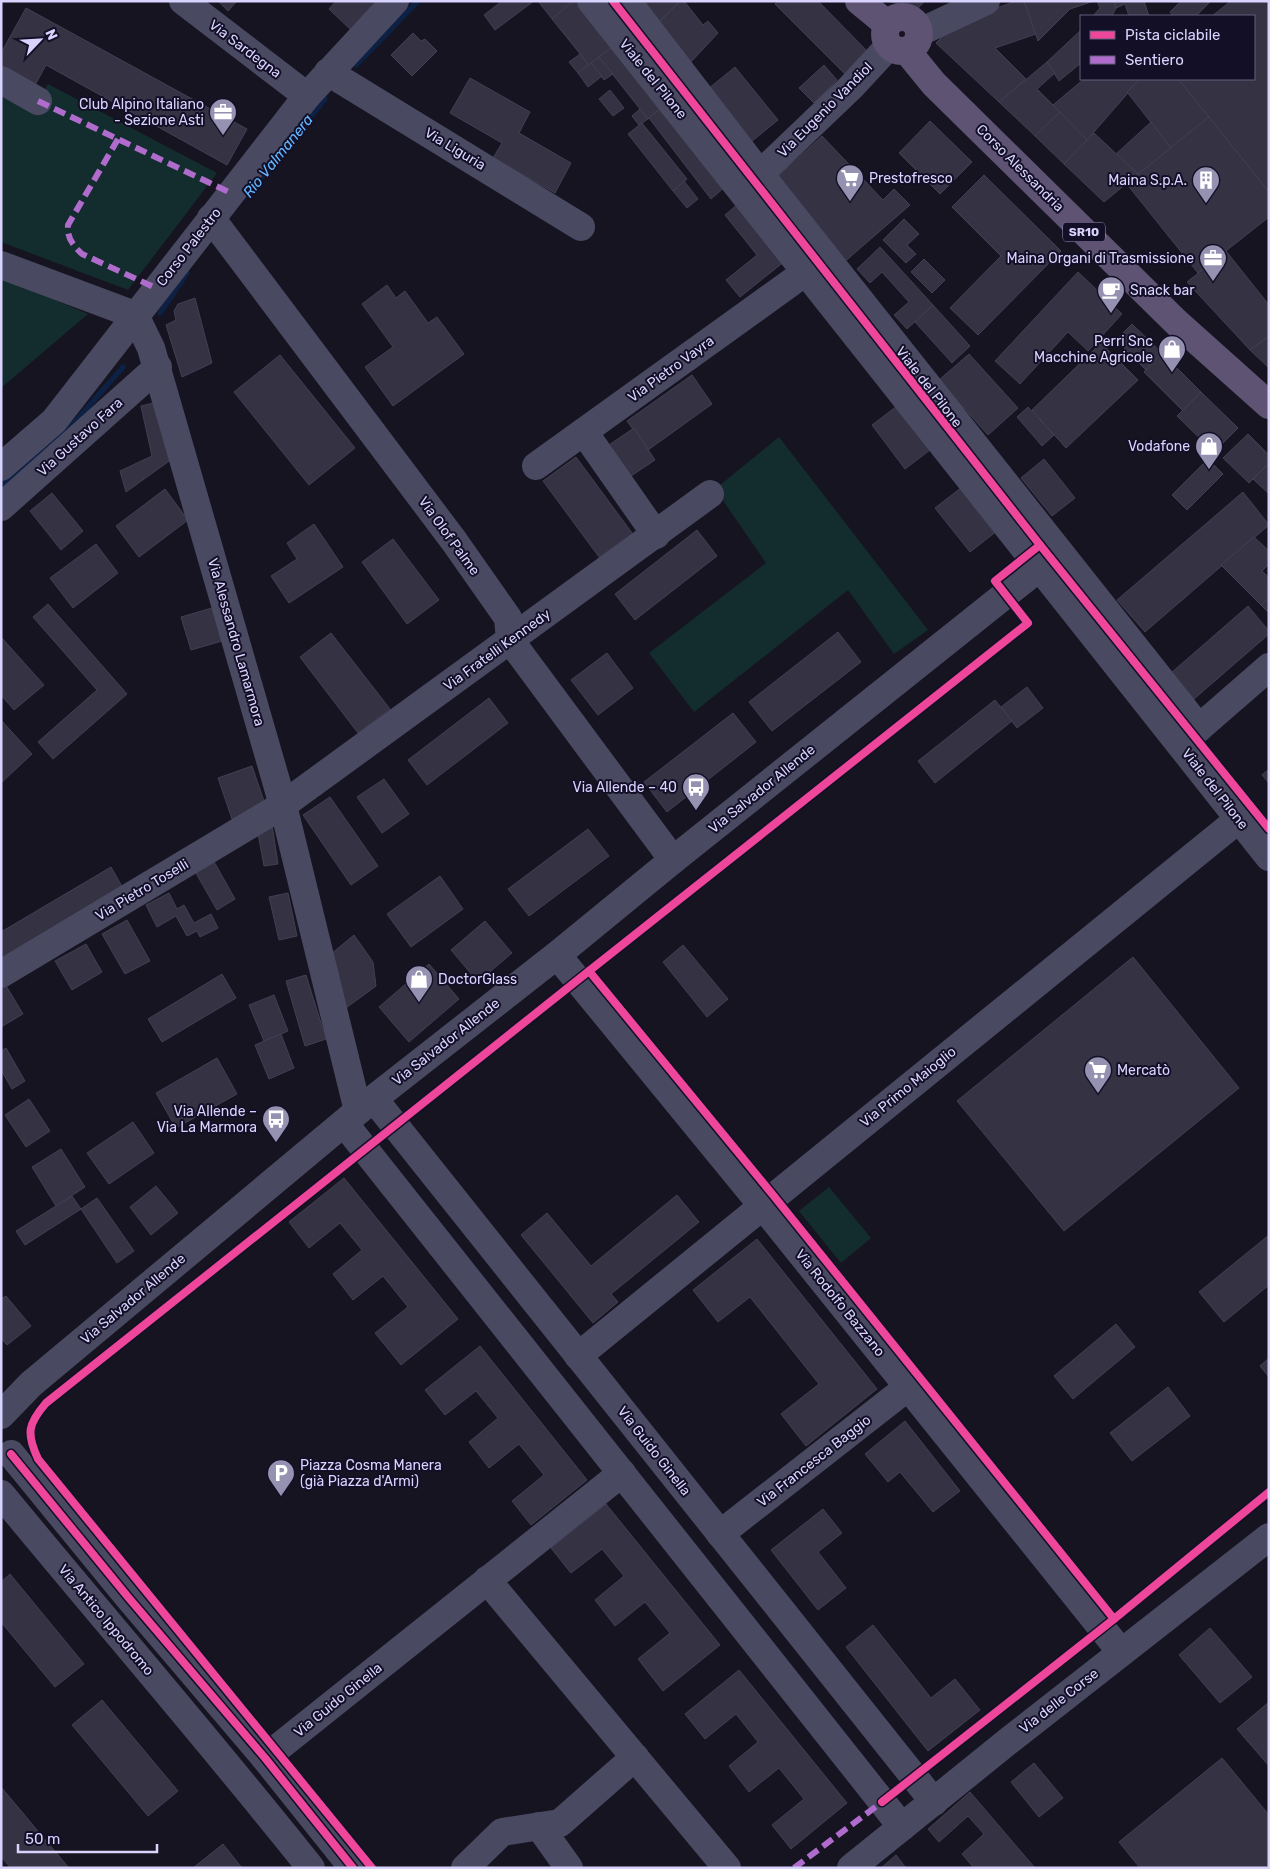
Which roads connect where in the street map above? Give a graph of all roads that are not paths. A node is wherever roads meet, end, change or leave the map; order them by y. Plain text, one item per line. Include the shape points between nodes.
1 (183, 1) edge
2 (395, 1) edge
3 (591, 1) edge
4 (627, 1) edge
5 (859, 1) edge
6 (986, 1) edge
7 (901, 38) junction
8 (328, 72) junction
9 (1, 80) edge
10 (307, 96) junction
11 (38, 100) dead end
12 (760, 174) junction
13 (211, 218) junction
14 (581, 227) dead end
15 (1, 265) edge
16 (807, 271) junction
17 (135, 316) junction
18 (158, 367) junction
19 (1269, 404) edge
20 (584, 432) junction
21 (536, 466) dead end
22 (1, 467) edge
23 (710, 494) dead end
24 (1, 507) edge
25 (656, 535) junction
26 (1040, 567) junction
27 (510, 640) junction
28 (1269, 667) edge
29 (1190, 736) junction
30 (283, 805) junction
31 (1239, 819) junction
32 (1269, 857) edge
33 (673, 860) junction
34 (558, 955) junction
35 (1, 974) edge
36 (358, 1111) junction
37 (762, 1205) junction
38 (578, 1356) junction
39 (908, 1387) junction
40 (1, 1415) edge
41 (6, 1459) edge
42 (622, 1473) junction
43 (1, 1494) edge
44 (720, 1534) junction
45 (1269, 1537) edge
46 (487, 1580) junction
47 (1121, 1652) junction
48 (236, 1724) junction
49 (212, 1745) junction
50 (635, 1757) junction
51 (265, 1758) junction
52 (934, 1802) junction
53 (538, 1826) junction
54 (902, 1827) junction
55 (343, 1864) edge
56 (311, 1868) edge
57 (466, 1868) edge
58 (569, 1868) edge
59 (727, 1868) edge
60 (851, 1868) edge

1 - 10 street, Via Sardegna
2 - 8 street, Corso Palestro
3 - 16 street, Viale del Pilone
4 - 12 street, Viale del Pilone
5 - 7 main road, Corso Alessandria
6 - 7 street
7 - 12 street, Via Eugenio Vandiol
7 - 19 main road, Corso Alessandria / SR10 via 934,84 1176,322
8 - 10 street, Corso Palestro
8 - 14 street, Via Liguria
9 - 11 street
10 - 13 street, Corso Palestro
12 - 29 street, Viale del Pilone
13 - 17 street, Corso Palestro
13 - 27 street, Via Olof Palme via 454,541 508,618
15 - 17 street
16 - 20 street, Via Pietro Vayra
16 - 26 street, Viale del Pilone
17 - 18 street, Via Alessandro Lamarmora
17 - 22 street, Corso Palestro via 54,421
18 - 24 street, Via Gustavo Fara
18 - 30 street, Via Alessandro Lamarmora
20 - 21 street, Via Pietro Vayra
20 - 25 street
23 - 25 street, Via Fratelli Kennedy
25 - 27 street, Via Fratelli Kennedy
26 - 29 street, Viale del Pilone
26 - 33 street, Via Salvador Allende
27 - 30 street, Via Fratelli Kennedy
27 - 33 street, Via Olof Palme
28 - 29 street
29 - 31 street, Viale del Pilone
30 - 35 street, Via Pietro Toselli
30 - 36 street, Via Alessandro Lamarmora
31 - 32 street, Viale del Pilone
31 - 37 street, Via Primo Maioglio
33 - 34 street, Via Salvador Allende
34 - 36 street, Via Salvador Allende
34 - 37 street, Via Rodolfo Bazzano
36 - 38 street, Via Guido Ginella
36 - 40 street, Via Salvador Allende via 31,1384
36 - 42 street
37 - 38 street, Via Primo Maioglio
37 - 39 street, Via Rodolfo Bazzano
38 - 44 street, Via Guido Ginella
39 - 44 street, Via Francesca Baggio
39 - 47 street, Via Rodolfo Bazzano
40 - 41 street via 12,1428 14,1446
41 - 48 street
42 - 46 street, Via Guido Ginella
42 - 54 street
43 - 49 street, Via Antico Ippodromo
44 - 52 street, Via Guido Ginella
45 - 47 street, Via delle Corse
46 - 50 street
46 - 51 street, Via Guido Ginella
47 - 52 street, Via delle Corse
48 - 49 street
48 - 51 street
49 - 56 street, Via Antico Ippodromo
50 - 53 street via 560,1823
50 - 59 street
51 - 55 street
52 - 54 street, Via delle Corse
53 - 57 street via 502,1832
53 - 58 street
54 - 60 street, Via delle Corse

